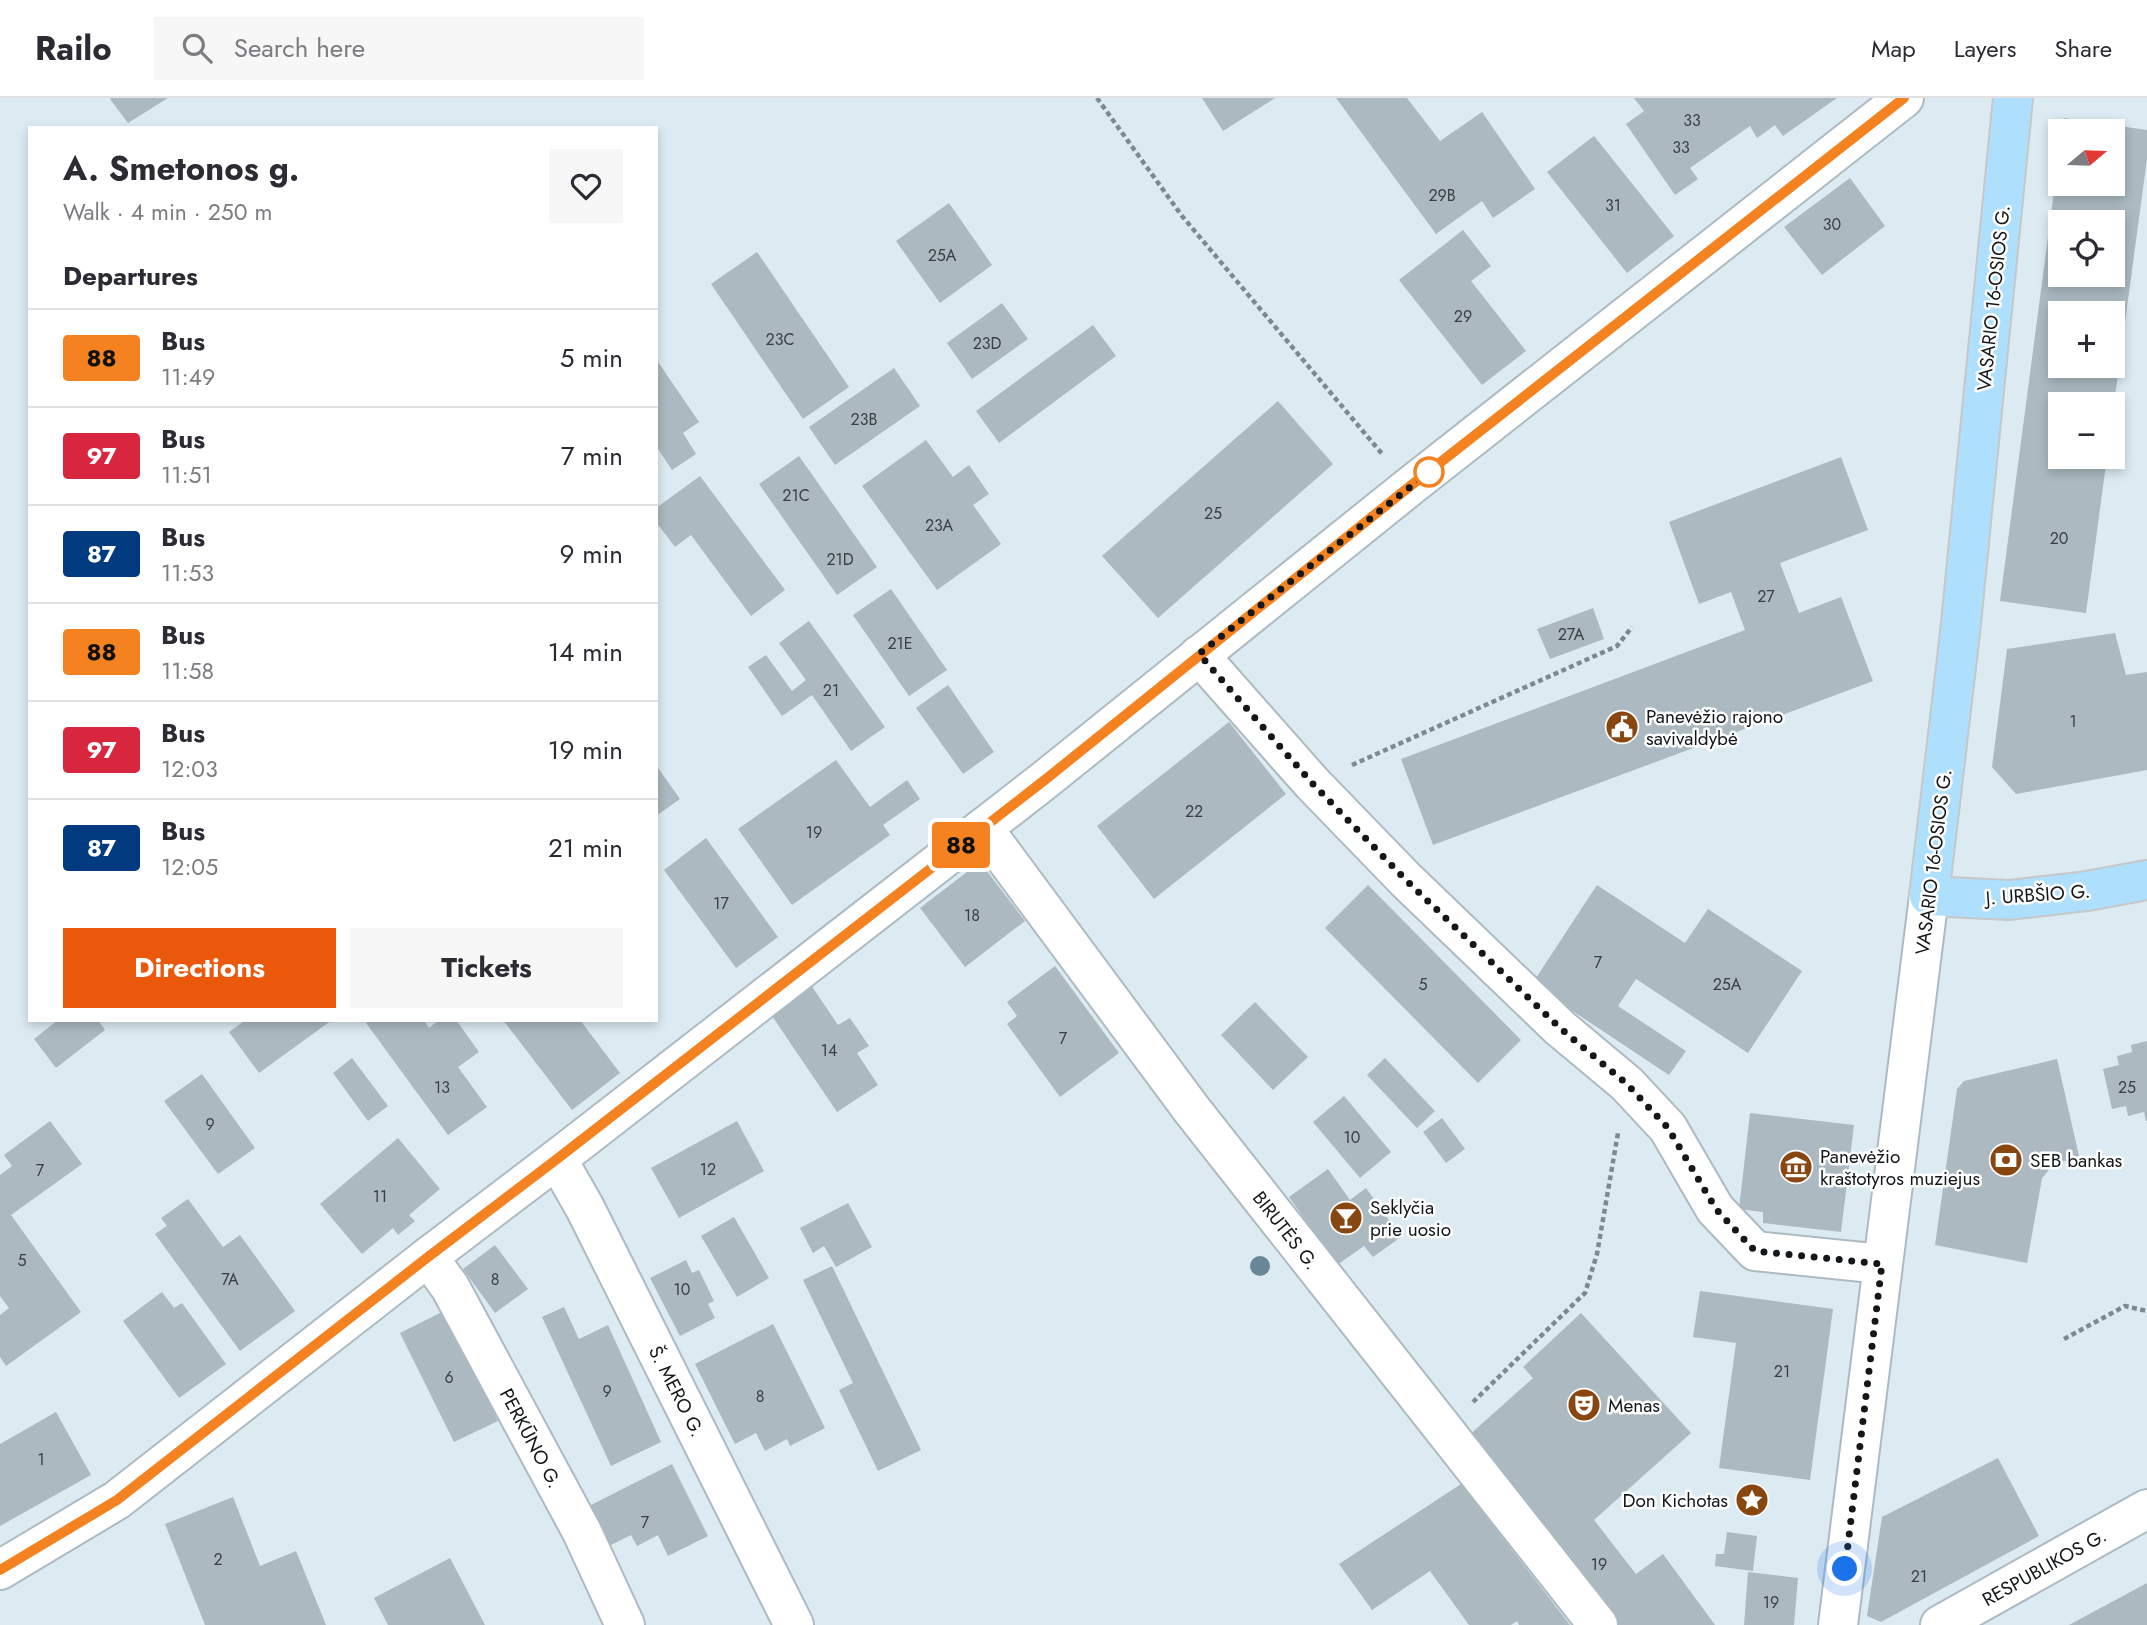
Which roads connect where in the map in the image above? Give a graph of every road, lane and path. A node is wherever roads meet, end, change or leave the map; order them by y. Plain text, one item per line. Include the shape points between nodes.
1 (1097, 98) edge
2 (1904, 98) edge
3 (2013, 98) edge
4 (1373, 443) dead end
5 (1632, 627) dead end
6 (1199, 654) junction
7 (1312, 783) junction
8 (984, 828) junction
9 (2147, 880) edge
10 (1929, 896) junction
11 (1627, 1084) junction
12 (557, 1159) junction
13 (428, 1257) junction
14 (1882, 1264) junction
15 (2147, 1311) edge
16 (2064, 1339) dead end
17 (1440, 1425) junction
18 (2147, 1509) edge
19 (0, 1570) edge
20 (625, 1625) edge
21 (794, 1625) edge
22 (1598, 1625) edge
23 (1839, 1625) edge
24 (1940, 1625) edge

1 - 4 path via 1182,216
2 - 6 street
3 - 10 main road, VASARIO 16-OSIOS G.
5 - 7 path via 1617,646
6 - 7 street
6 - 8 street
7 - 11 street via 1560,1028
8 - 12 street
8 - 17 street, BIRUTĖS G. via 1192,1110
9 - 10 main road, J. URBŠIO G. via 2009,900
10 - 14 street, VASARIO 16-OSIOS G.
11 - 14 street via 1668,1128 1716,1209 1755,1251
11 - 17 path via 1586,1293 1511,1367
12 - 13 street
12 - 21 street, Š. MERO G.
13 - 19 street via 117,1500
13 - 20 street, PERKŪNO G. via 450,1287 582,1532
14 - 23 street, VASARIO 16-OSIOS G.
15 - 16 path via 2125,1306
17 - 22 street, BIRUTĖS G.
18 - 24 street, RESPUBLIKOS G.

